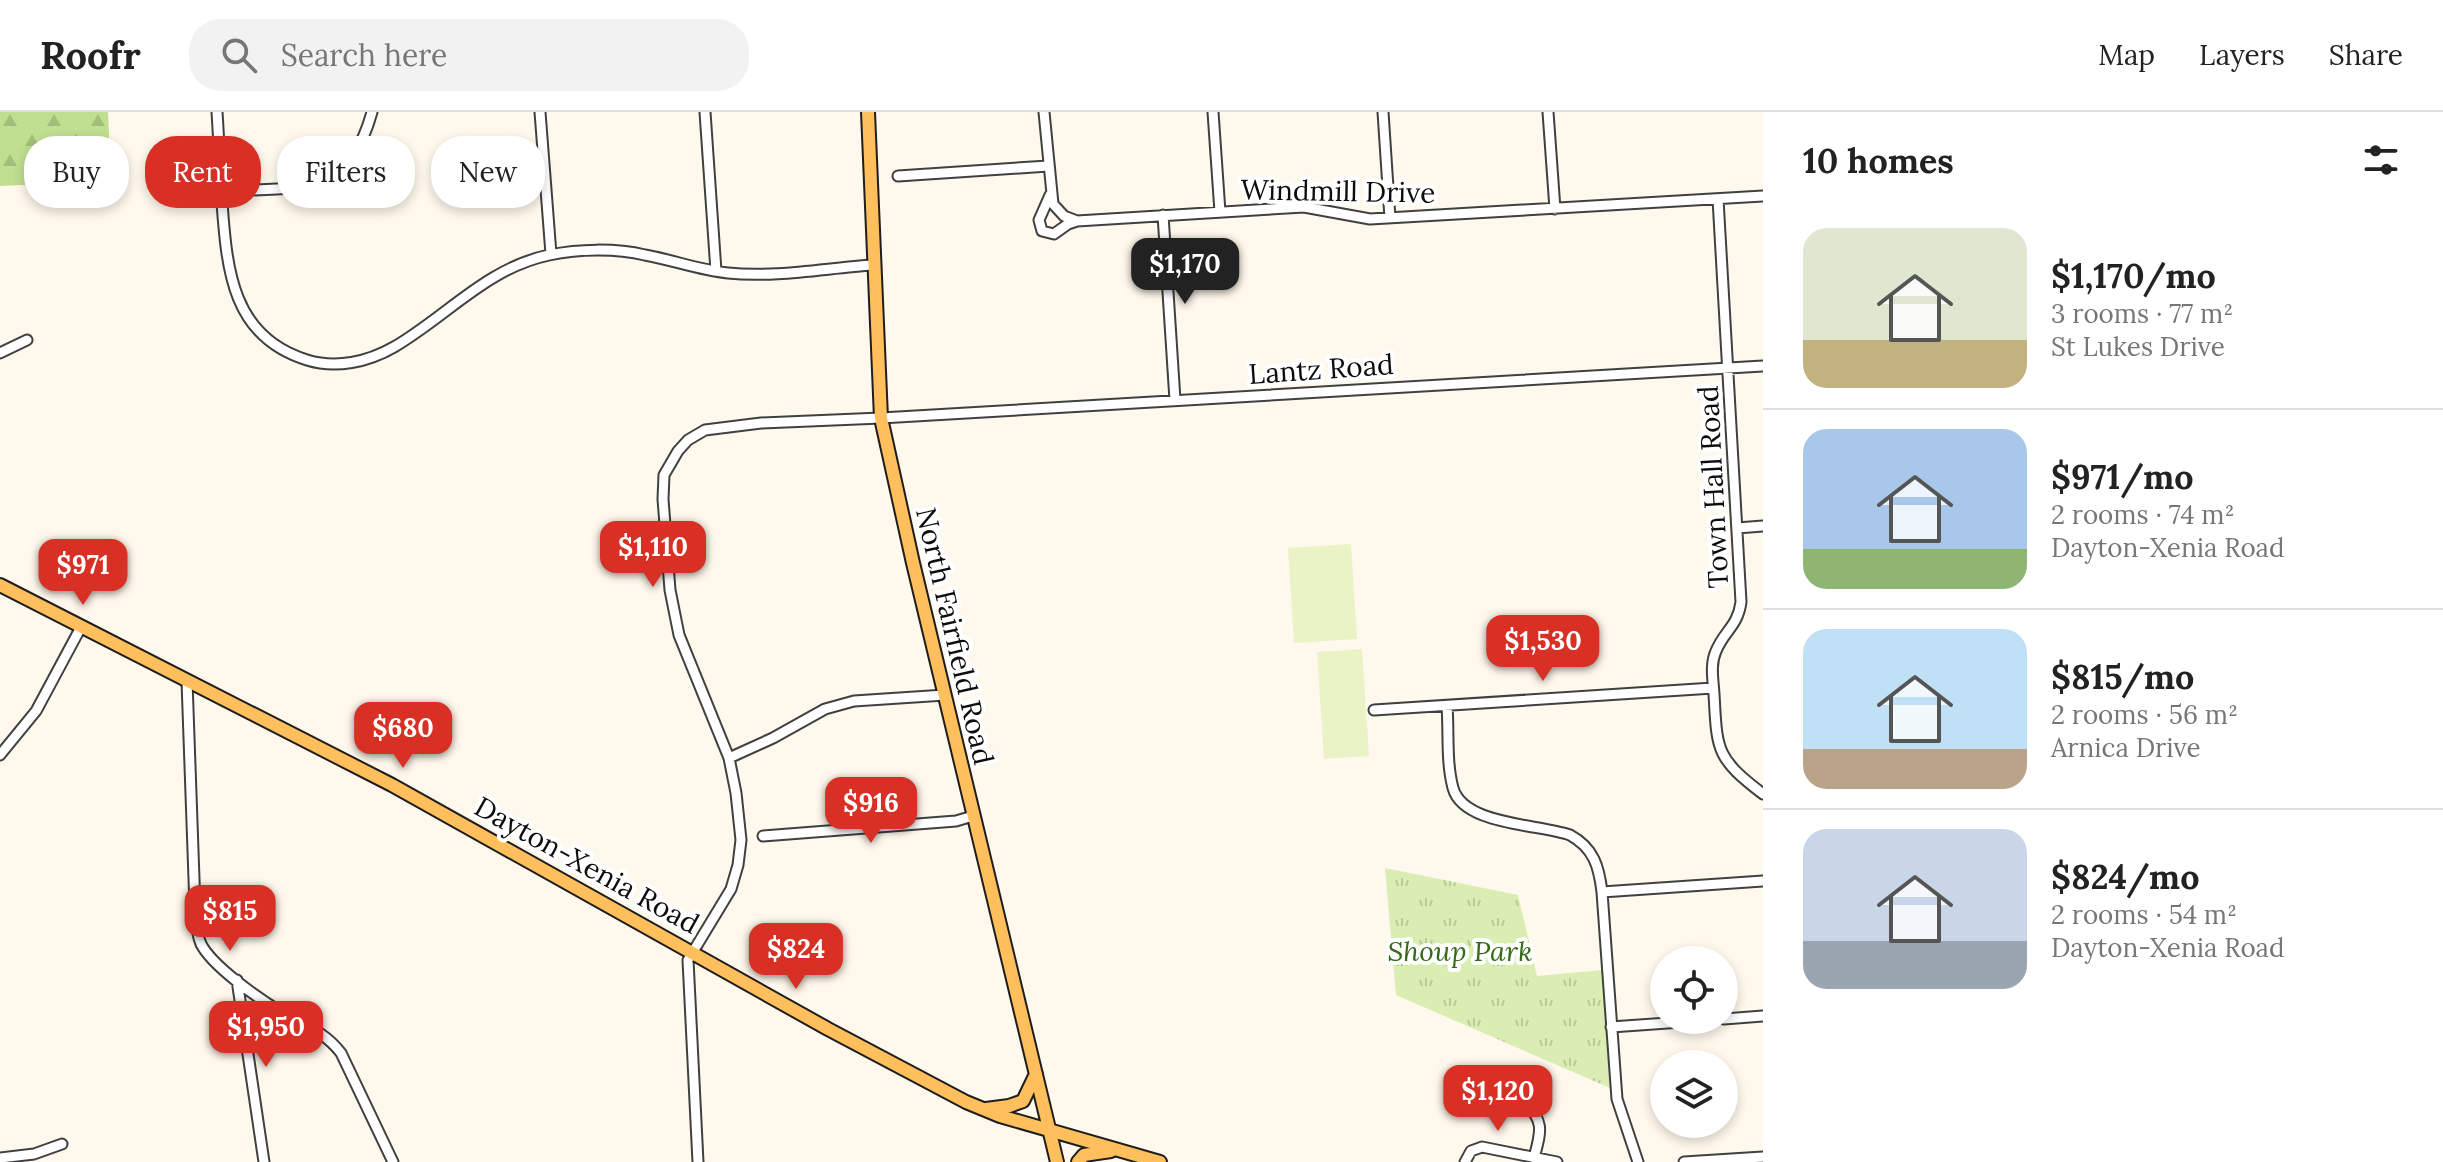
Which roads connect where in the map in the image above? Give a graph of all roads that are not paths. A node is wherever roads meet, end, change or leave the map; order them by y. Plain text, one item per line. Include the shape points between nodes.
1 (217, 112) edge
2 (372, 112) edge
3 (540, 112) edge
4 (705, 112) edge
5 (868, 112) edge
6 (1044, 112) edge
7 (1213, 112) edge
8 (1383, 112) edge
9 (1548, 112) edge
10 (219, 136) edge
11 (1048, 166) junction
12 (898, 176) dead end
13 (261, 189) edge
14 (1050, 192) junction
15 (1763, 196) edge
16 (1718, 199) junction
17 (223, 208) edge
18 (1555, 209) junction
19 (1220, 212) junction
20 (1163, 215) junction
21 (1390, 218) junction
22 (1077, 221) junction
23 (551, 254) junction
24 (873, 265) junction
25 (716, 271) junction
26 (27, 340) dead end
27 (0, 353) edge
28 (1763, 366) edge
29 (1728, 368) junction
30 (1175, 400) junction
31 (881, 418) junction
32 (1763, 526) edge
33 (1737, 528) junction
34 (0, 585) edge
35 (81, 627) junction
36 (187, 681) junction
37 (1713, 688) junction
38 (945, 695) junction
39 (1447, 706) junction
40 (1374, 710) dead end
41 (0, 755) edge
42 (729, 758) junction
43 (1763, 794) edge
44 (973, 816) junction
45 (763, 836) dead end
46 (1763, 881) edge
47 (1602, 892) junction
48 (693, 953) junction
49 (237, 980) junction
50 (1763, 1016) edge
51 (1738, 1018) edge
52 (1650, 1024) edge
53 (1611, 1027) junction
54 (1036, 1074) junction
55 (1517, 1100) dead end
56 (983, 1109) junction
57 (1049, 1129) junction
58 (62, 1144) dead end
59 (1118, 1150) junction
60 (1763, 1157) edge
61 (0, 1158) edge
62 (1534, 1158) junction
63 (264, 1162) edge
64 (393, 1162) edge
65 (698, 1162) edge
66 (1057, 1162) edge
67 (1078, 1162) edge
68 (1160, 1162) edge
69 (1465, 1162) edge
70 (1557, 1162) edge
71 (1638, 1162) edge
72 (1684, 1162) edge

1 - 10 street
2 - 13 street via 360,148 327,179
3 - 23 street
4 - 25 street
5 - 24 main road, North Fairfield Road
6 - 11 street
7 - 19 street
8 - 21 street
9 - 18 street
11 - 12 street
11 - 14 street
14 - 22 street via 1060,213
14 - 22 street, Windmill Drive via 1039,220 1042,231 1054,234
15 - 16 street, Windmill Drive
16 - 18 street, Windmill Drive
16 - 29 street, Town Hall Road
17 - 23 street via 238,303 268,340 313,362 349,363 380,354 497,274
18 - 21 street, Windmill Drive
19 - 20 street, Windmill Drive
19 - 21 street, Windmill Drive via 1304,207 1356,218
20 - 22 street, Windmill Drive
20 - 30 street
23 - 25 street via 628,252
24 - 25 street via 748,274
24 - 31 main road, North Fairfield Road
26 - 27 street
28 - 29 street, Lantz Road
29 - 30 street, Lantz Road
29 - 33 street, Town Hall Road
30 - 31 street, Lantz Road
31 - 38 main road, North Fairfield Road
31 - 42 street, Lantz Road via 705,430 688,440 664,475 670,590 679,635
32 - 33 street
33 - 37 street, Town Hall Road via 1740,611 1715,653
34 - 35 main road, Dayton-Xenia Road
35 - 36 main road, Dayton-Xenia Road
35 - 41 street via 36,711
36 - 48 main road, Dayton-Xenia Road via 392,785
36 - 49 street via 198,934 204,949
37 - 39 street
37 - 43 street, Town Hall Road via 1721,752 1734,772
38 - 42 street via 854,701 825,709
38 - 44 main road, North Fairfield Road
39 - 40 street
39 - 47 street via 1452,782 1461,803 1477,814 1575,837 1596,860
42 - 48 street, Lantz Road via 741,840 738,865 731,889
44 - 45 street
44 - 54 main road, North Fairfield Road
46 - 47 street
47 - 53 street
48 - 56 main road, Dayton-Xenia Road via 900,1069
48 - 65 street via 688,960
49 - 63 street
49 - 64 street via 332,1041
50 - 51 street
52 - 53 street
53 - 71 street via 1620,1112
54 - 56 main road via 1023,1101
54 - 57 main road, North Fairfield Road
55 - 62 street via 1524,1101 1539,1121
56 - 57 main road, Dayton-Xenia Road
57 - 59 main road, Dayton-Xenia Road
57 - 66 main road, North Fairfield Road
58 - 61 street
59 - 67 main road via 1084,1155
59 - 68 main road, Dayton-Xenia Road
60 - 72 street
62 - 69 street via 1482,1147 1471,1151
62 - 70 street

